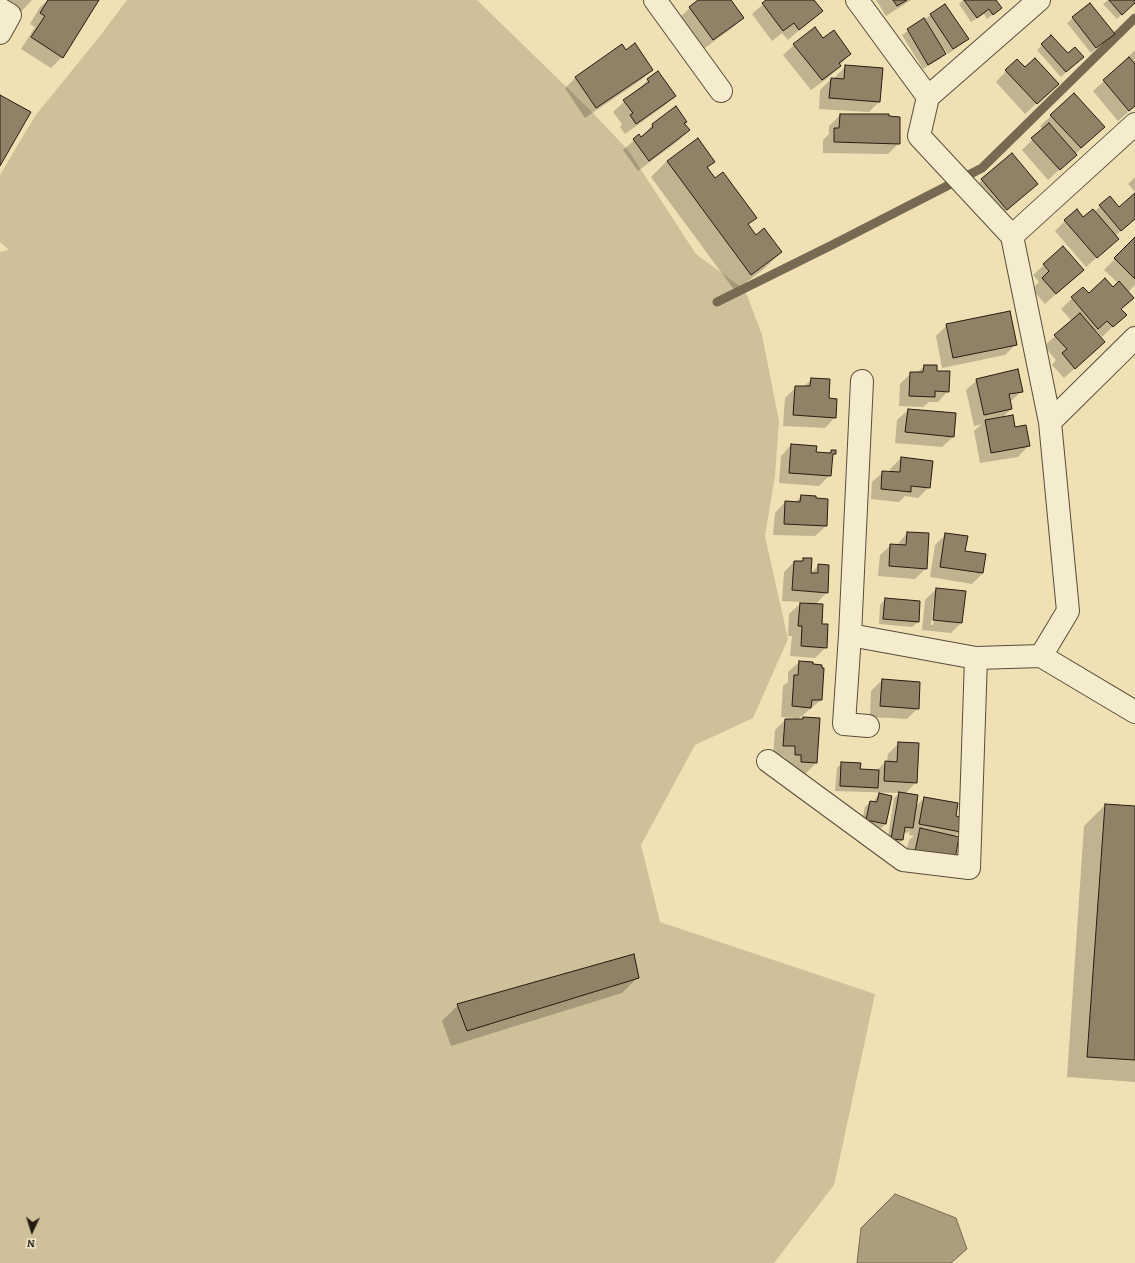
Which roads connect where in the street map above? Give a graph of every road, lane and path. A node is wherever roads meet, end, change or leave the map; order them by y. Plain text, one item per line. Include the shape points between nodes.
1 (655, 0) edge
2 (857, 0) edge
3 (1031, 3) edge
4 (0, 8) edge
5 (0, 33) edge
6 (721, 91) dead end
7 (928, 97) junction
8 (1135, 124) edge
9 (1012, 236) junction
10 (1135, 338) edge
11 (862, 381) dead end
12 (1050, 422) junction
13 (850, 635) junction
14 (1041, 656) junction
15 (976, 658) junction
16 (1135, 712) edge
17 (868, 726) dead end
18 (768, 761) dead end

1 - 6 street
2 - 7 street
3 - 7 street
4 - 5 street via 10,15
7 - 9 street via 919,136
8 - 9 street
9 - 12 street
10 - 12 street
11 - 13 street
12 - 14 street via 1068,611
13 - 15 street
13 - 17 street via 844,724
14 - 15 street
14 - 16 street
15 - 18 street via 969,868 903,860

